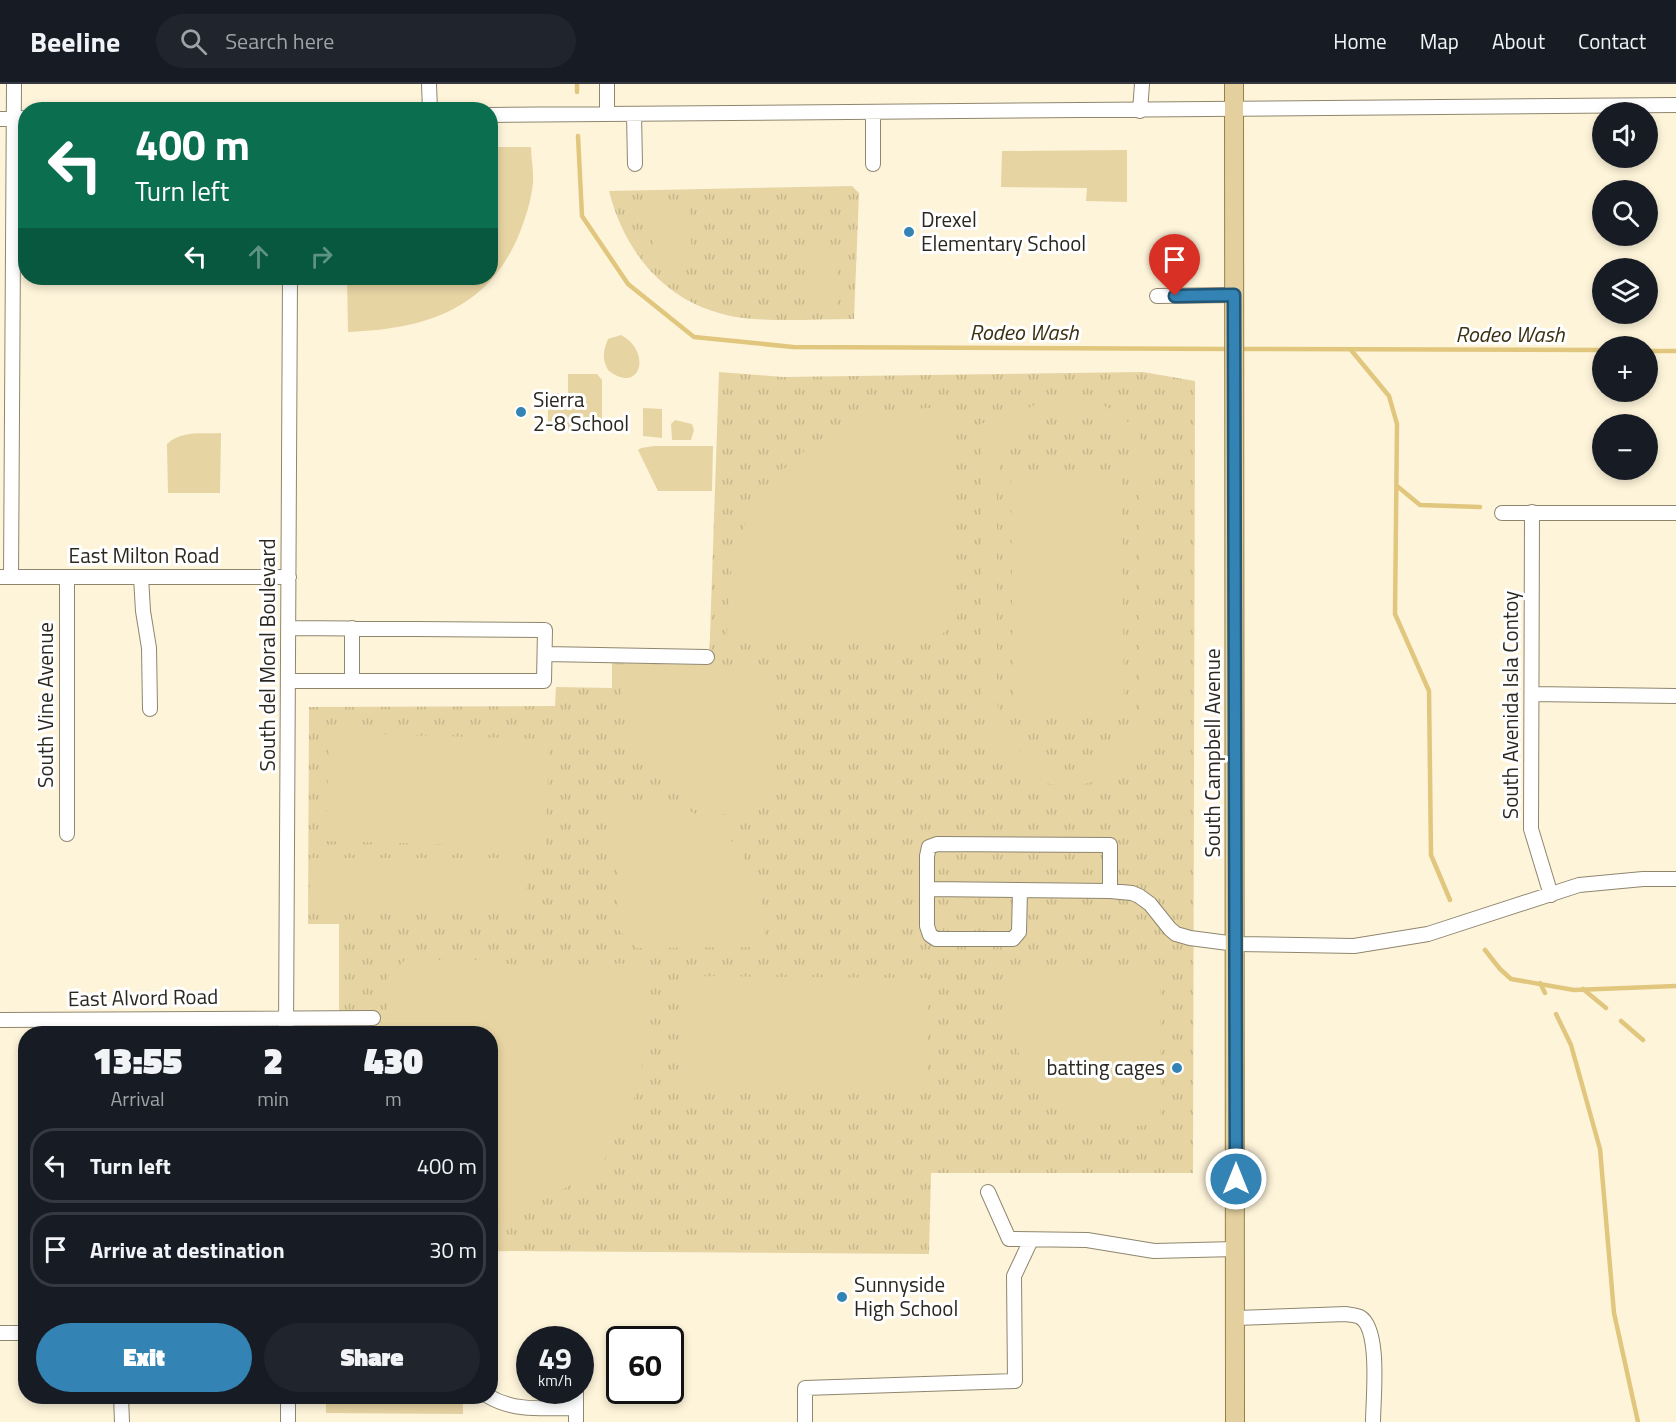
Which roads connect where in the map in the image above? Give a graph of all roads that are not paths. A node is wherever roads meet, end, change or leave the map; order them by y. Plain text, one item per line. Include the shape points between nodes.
1 (14, 84) edge
2 (429, 84) edge
3 (607, 84) edge
4 (1142, 84) edge
5 (1234, 84) edge
6 (430, 102) edge
7 (1676, 105) edge
8 (1234, 110) junction
9 (1140, 111) junction
10 (873, 112) junction
11 (607, 114) junction
12 (634, 114) junction
13 (498, 115) edge
14 (13, 118) edge
15 (635, 164) dead end
16 (873, 164) dead end
17 (290, 285) edge
18 (1234, 295) junction
19 (1157, 296) dead end
20 (1532, 512) junction
21 (1502, 513) dead end
22 (1676, 513) edge
23 (67, 576) junction
24 (141, 576) junction
25 (289, 576) junction
26 (6, 577) edge
27 (288, 628) junction
28 (352, 628) junction
29 (545, 654) junction
30 (707, 657) dead end
31 (288, 681) junction
32 (352, 681) junction
33 (1532, 694) junction
34 (1676, 696) edge
35 (150, 709) dead end
36 (67, 834) dead end
37 (1676, 879) edge
38 (927, 889) junction
39 (1020, 890) junction
40 (1110, 891) junction
41 (1551, 895) junction
42 (1236, 944) junction
43 (286, 1017) junction
44 (373, 1018) dead end
45 (0, 1020) edge
46 (64, 1026) edge
47 (96, 1026) edge
48 (286, 1026) edge
49 (988, 1192) dead end
50 (1031, 1240) junction
51 (1236, 1249) junction
52 (1236, 1318) junction
53 (0, 1333) edge
54 (18, 1333) edge
55 (498, 1402) edge
56 (121, 1404) edge
57 (288, 1404) edge
58 (576, 1415) edge
59 (122, 1422) edge
60 (288, 1422) edge
61 (805, 1422) edge
62 (1236, 1422) edge
63 (1373, 1422) edge

1 - 14 street
2 - 6 street
3 - 11 street
4 - 9 street
5 - 8 main road, South Campbell Avenue
7 - 8 street
8 - 9 street
8 - 18 main road, South Campbell Avenue
9 - 10 street
10 - 12 street
10 - 16 street
11 - 12 street
11 - 13 street
12 - 15 street
14 - 26 street
17 - 25 street, South del Moral Boulevard
18 - 19 street
18 - 42 main road, South Campbell Avenue
20 - 21 street
20 - 22 street
20 - 33 street, South Avenida Isla Contoy
23 - 24 street, East Milton Road
23 - 26 street, East Milton Road
23 - 36 street, South Vine Avenue
24 - 25 street, East Milton Road
24 - 35 street via 149,648
25 - 27 street, South del Moral Boulevard
27 - 28 street
27 - 31 street, South del Moral Boulevard
28 - 29 street via 545,630
28 - 32 street
29 - 30 street
29 - 32 street via 544,681
31 - 32 street
31 - 43 street, South del Moral Boulevard
33 - 34 street
33 - 41 street, South Avenida Isla Contoy via 1531,829
37 - 41 street via 1579,885
38 - 39 street
38 - 39 street via 927,926 936,939 1007,940 1019,932
38 - 40 street via 927,856 929,847 937,844 1110,845
39 - 40 street
40 - 42 street via 1132,892 1146,900 1176,934
41 - 42 street via 1428,934 1354,946
42 - 51 main road, South Campbell Avenue
43 - 44 street, East Alvord Road
43 - 47 street, East Alvord Road
43 - 48 street, South del Moral Boulevard
45 - 46 street, East Alvord Road
49 - 50 street via 1009,1239
50 - 51 street via 1087,1240 1154,1251
50 - 61 street via 1014,1276 1015,1381 805,1388
51 - 52 main road, South Campbell Avenue
52 - 62 main road, South Campbell Avenue
52 - 63 street via 1346,1314 1360,1317 1373,1343
53 - 54 street
55 - 58 street
56 - 59 street
57 - 60 street

